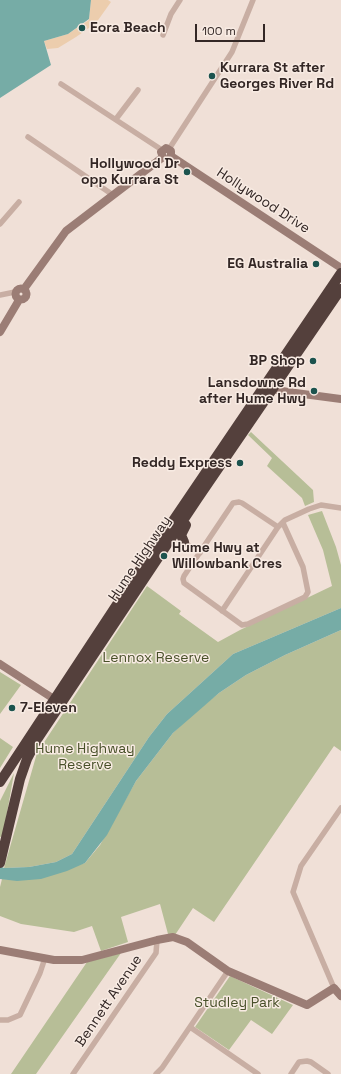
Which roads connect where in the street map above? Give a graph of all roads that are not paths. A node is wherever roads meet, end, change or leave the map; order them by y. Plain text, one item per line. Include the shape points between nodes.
1 (180, 0) edge
2 (252, 0) edge
3 (163, 36) dead end
4 (61, 84) dead end
5 (138, 90) dead end
6 (116, 119) junction
7 (28, 137) dead end
8 (166, 153) junction
9 (113, 194) junction
10 (19, 202) dead end
11 (0, 224) edge
12 (341, 268) edge
13 (341, 273) edge
14 (341, 288) edge
15 (0, 295) edge
16 (17, 296) junction
17 (0, 332) edge
18 (269, 386) junction
19 (341, 399) edge
20 (198, 498) junction
21 (341, 508) edge
22 (283, 523) junction
23 (278, 527) junction
24 (184, 542) junction
25 (167, 543) junction
26 (200, 553) junction
27 (222, 611) junction
28 (0, 664) edge
29 (54, 699) junction
30 (0, 782) edge
31 (341, 808) edge
32 (0, 863) edge
33 (157, 940) junction
34 (0, 950) edge
35 (45, 958) junction
36 (228, 971) junction
37 (334, 988) junction
38 (341, 996) edge
39 (0, 1020) edge
40 (190, 1027) junction
41 (74, 1074) edge
42 (156, 1074) edge
43 (258, 1074) edge
44 (291, 1074) edge
45 (328, 1074) edge

1 - 3 street via 171,14
2 - 8 street via 232,52
4 - 6 street
5 - 6 street
6 - 8 street
7 - 9 street
8 - 9 street
8 - 12 street, Hollywood Drive
9 - 16 street via 66,231 24,290 19,289
10 - 11 street
13 - 18 highway, Hume Highway
14 - 18 highway, Hume Highway
15 - 16 street
16 - 17 street
18 - 19 street
18 - 20 highway, Hume Highway
18 - 29 highway, Hume Highway via 141,568
20 - 24 highway via 194,512 181,533
20 - 25 highway, Hume Highway
21 - 22 street via 321,505
22 - 23 street
22 - 27 street via 303,567 308,592 305,597 248,624 242,625
23 - 26 street via 242,503 233,503
23 - 27 street
24 - 25 highway
24 - 26 street
25 - 32 highway, Hume Highway via 32,748 20,779
26 - 27 street via 184,576 184,583
28 - 29 street
29 - 30 highway, Hume Highway
31 - 37 street via 301,866 293,892
33 - 35 street via 82,960
33 - 36 street via 173,936 187,942
33 - 41 street, Bennett Avenue via 156,954
34 - 35 street
35 - 39 street via 20,1015
36 - 37 street via 307,1005
36 - 40 street
37 - 38 street
40 - 42 street
40 - 43 street
44 - 45 street via 299,1062 307,1061

